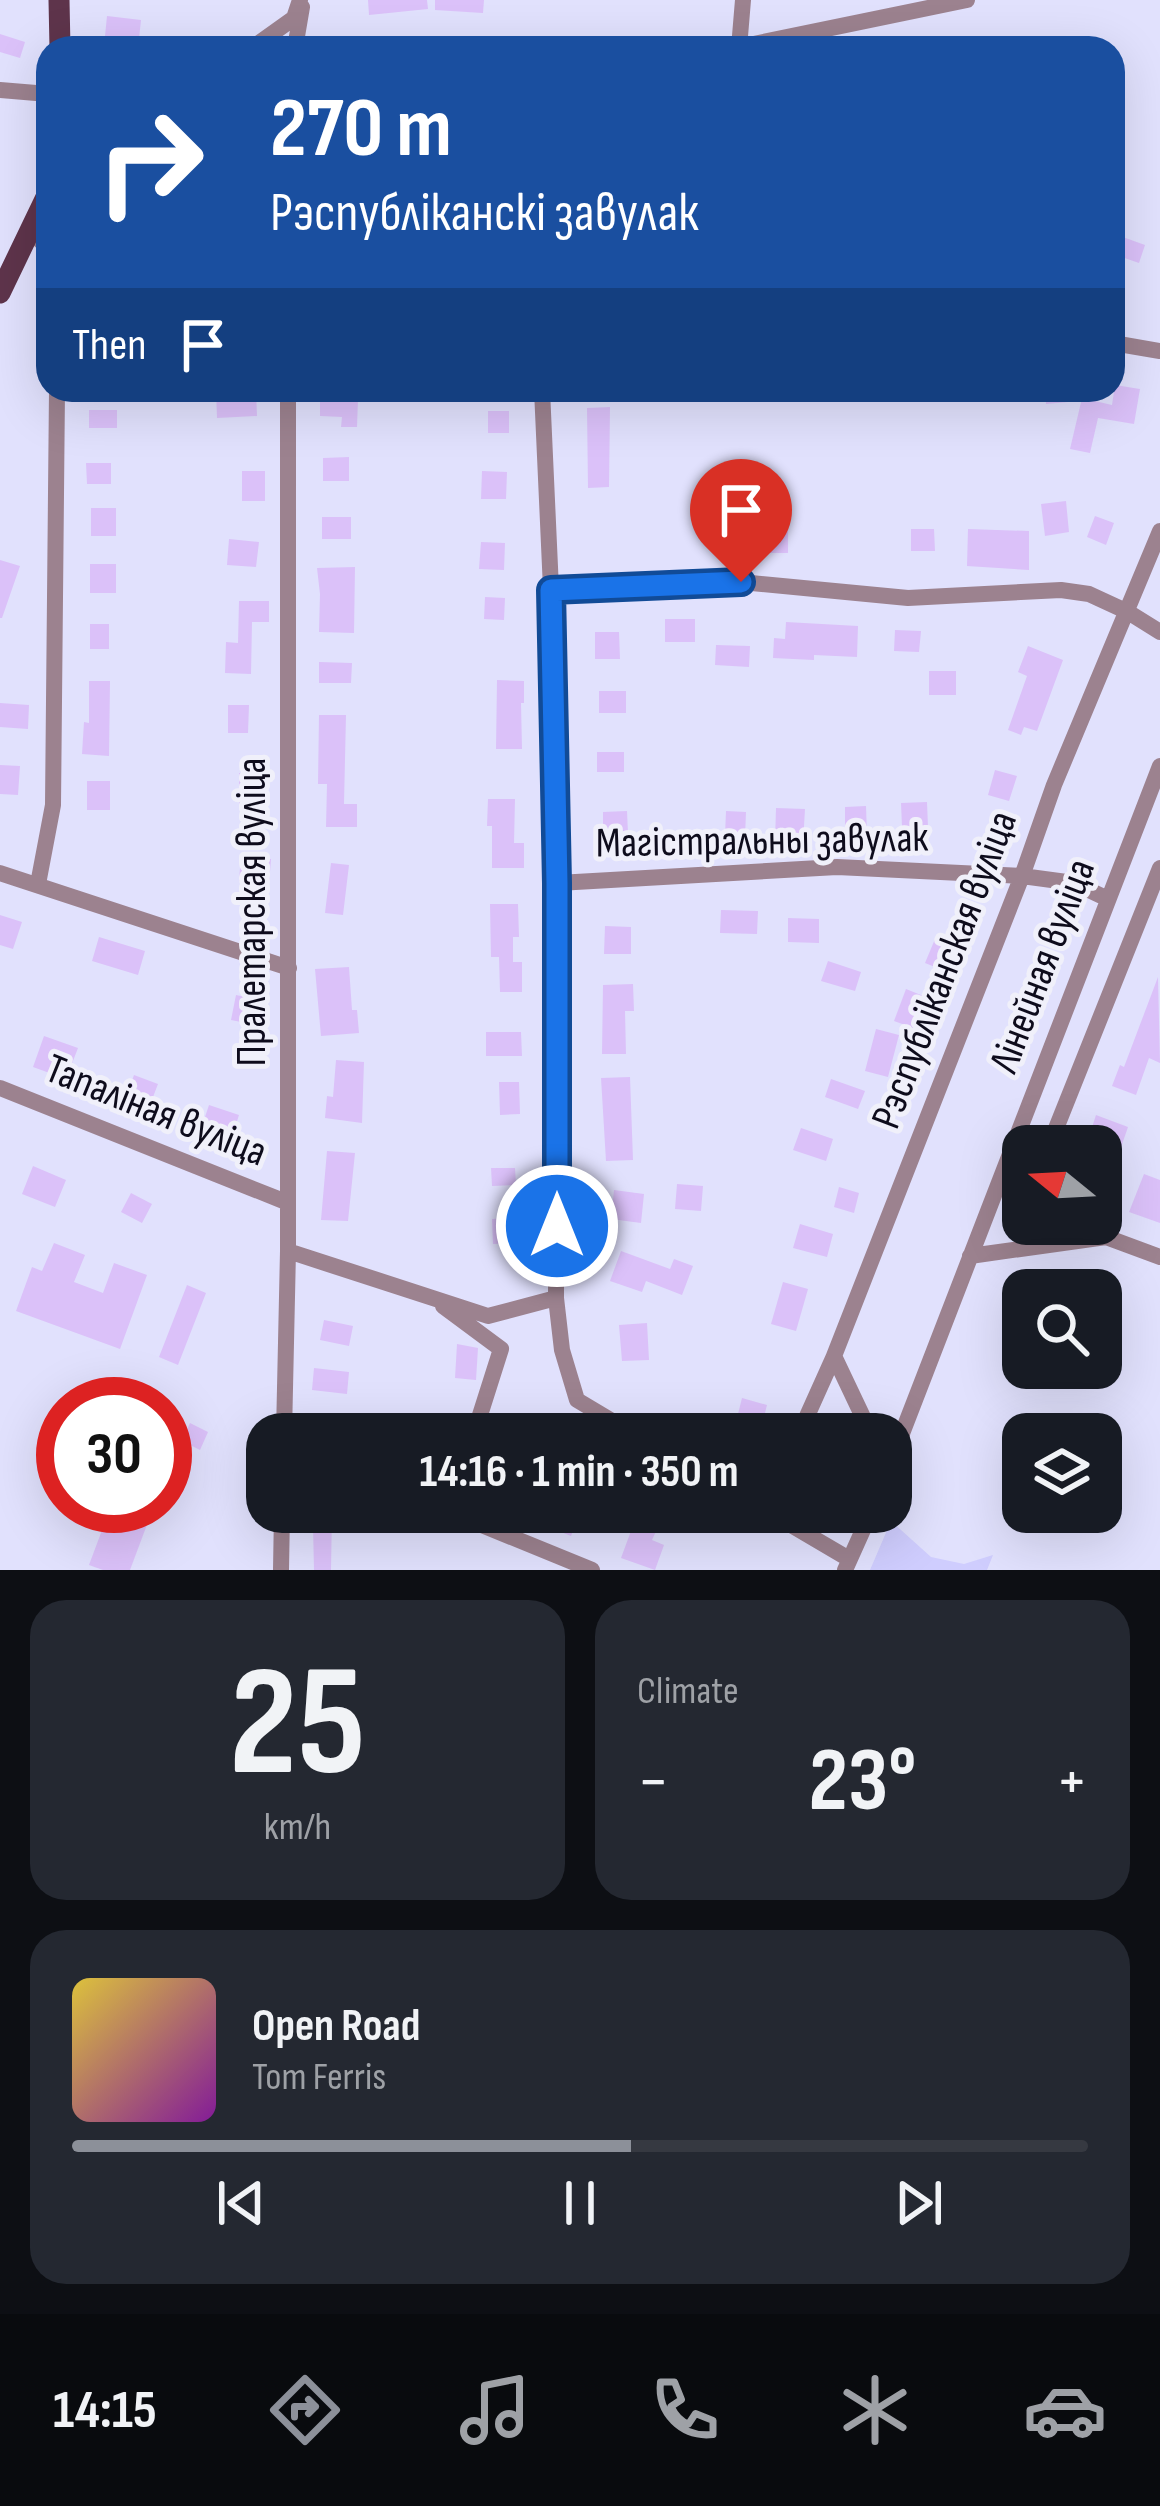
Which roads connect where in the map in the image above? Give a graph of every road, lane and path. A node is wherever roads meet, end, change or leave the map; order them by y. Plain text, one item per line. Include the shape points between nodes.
1 (59, 0) edge
2 (301, 0) edge
3 (743, 0) edge
4 (967, 0) edge
5 (60, 36) edge
6 (269, 36) edge
7 (296, 36) edge
8 (740, 36) edge
9 (792, 36) edge
10 (0, 91) edge
11 (36, 93) edge
12 (36, 245) edge
13 (0, 292) edge
14 (1125, 345) edge
15 (1160, 351) edge
16 (57, 402) edge
17 (288, 402) edge
18 (543, 402) edge
19 (1160, 531) edge
20 (551, 590) junction
21 (1128, 612) junction
22 (1160, 632) edge
23 (1160, 766) edge
24 (1160, 868) edge
25 (0, 872) edge
26 (1022, 876) junction
27 (557, 883) junction
28 (38, 884) junction
29 (1108, 899) junction
30 (289, 968) junction
31 (0, 1088) edge
32 (1057, 1125) edge
33 (286, 1202) junction
34 (1034, 1246) joint
35 (288, 1251) junction
36 (970, 1256) junction
37 (1160, 1257) edge
38 (430, 1297) junction
39 (556, 1298) junction
40 (834, 1356) junction
41 (284, 1413) edge
42 (481, 1413) edge
43 (599, 1413) edge
44 (809, 1413) edge
45 (862, 1413) edge
46 (910, 1413) edge
47 (282, 1533) edge
48 (501, 1533) edge
49 (800, 1533) edge
50 (861, 1533) edge
51 (847, 1564) edge
52 (281, 1570) edge
53 (592, 1570) edge

1 - 5 main road
2 - 6 street via 294,18
2 - 7 street
3 - 8 street
4 - 9 street
10 - 11 street
12 - 13 main road
14 - 15 street
16 - 28 street via 52,805
17 - 30 street, Пралетарская вуліца
18 - 20 street
19 - 21 street, Рэспубліканская вуліца
20 - 21 street via 741,582 908,598 1060,590
20 - 27 street
21 - 22 street
21 - 26 street, Рэспубліканская вуліца
23 - 29 street, Лінейная вуліца
24 - 32 street, Лінейная вуліца
25 - 28 street
26 - 27 street, Магістральны завулак via 838,867
26 - 29 street, Магістральны завулак via 1075,883
26 - 40 street, Рэспубліканская вуліца
27 - 39 street
28 - 30 street
29 - 36 street, Лінейная вуліца
30 - 33 street, Пралетарская вуліца
31 - 33 street, Тапаліная вуліца
33 - 35 street, Пралетарская вуліца
34 - 36 street
34 - 37 street via 1106,1238
35 - 38 street
35 - 41 street, Пралетарская вуліца
36 - 46 street, Лінейная вуліца
38 - 39 street via 488,1316
38 - 42 street via 501,1349
39 - 43 street via 577,1400
40 - 44 street, Рэспубліканская вуліца
40 - 45 street
47 - 52 street
48 - 53 street
49 - 51 street
50 - 51 street

